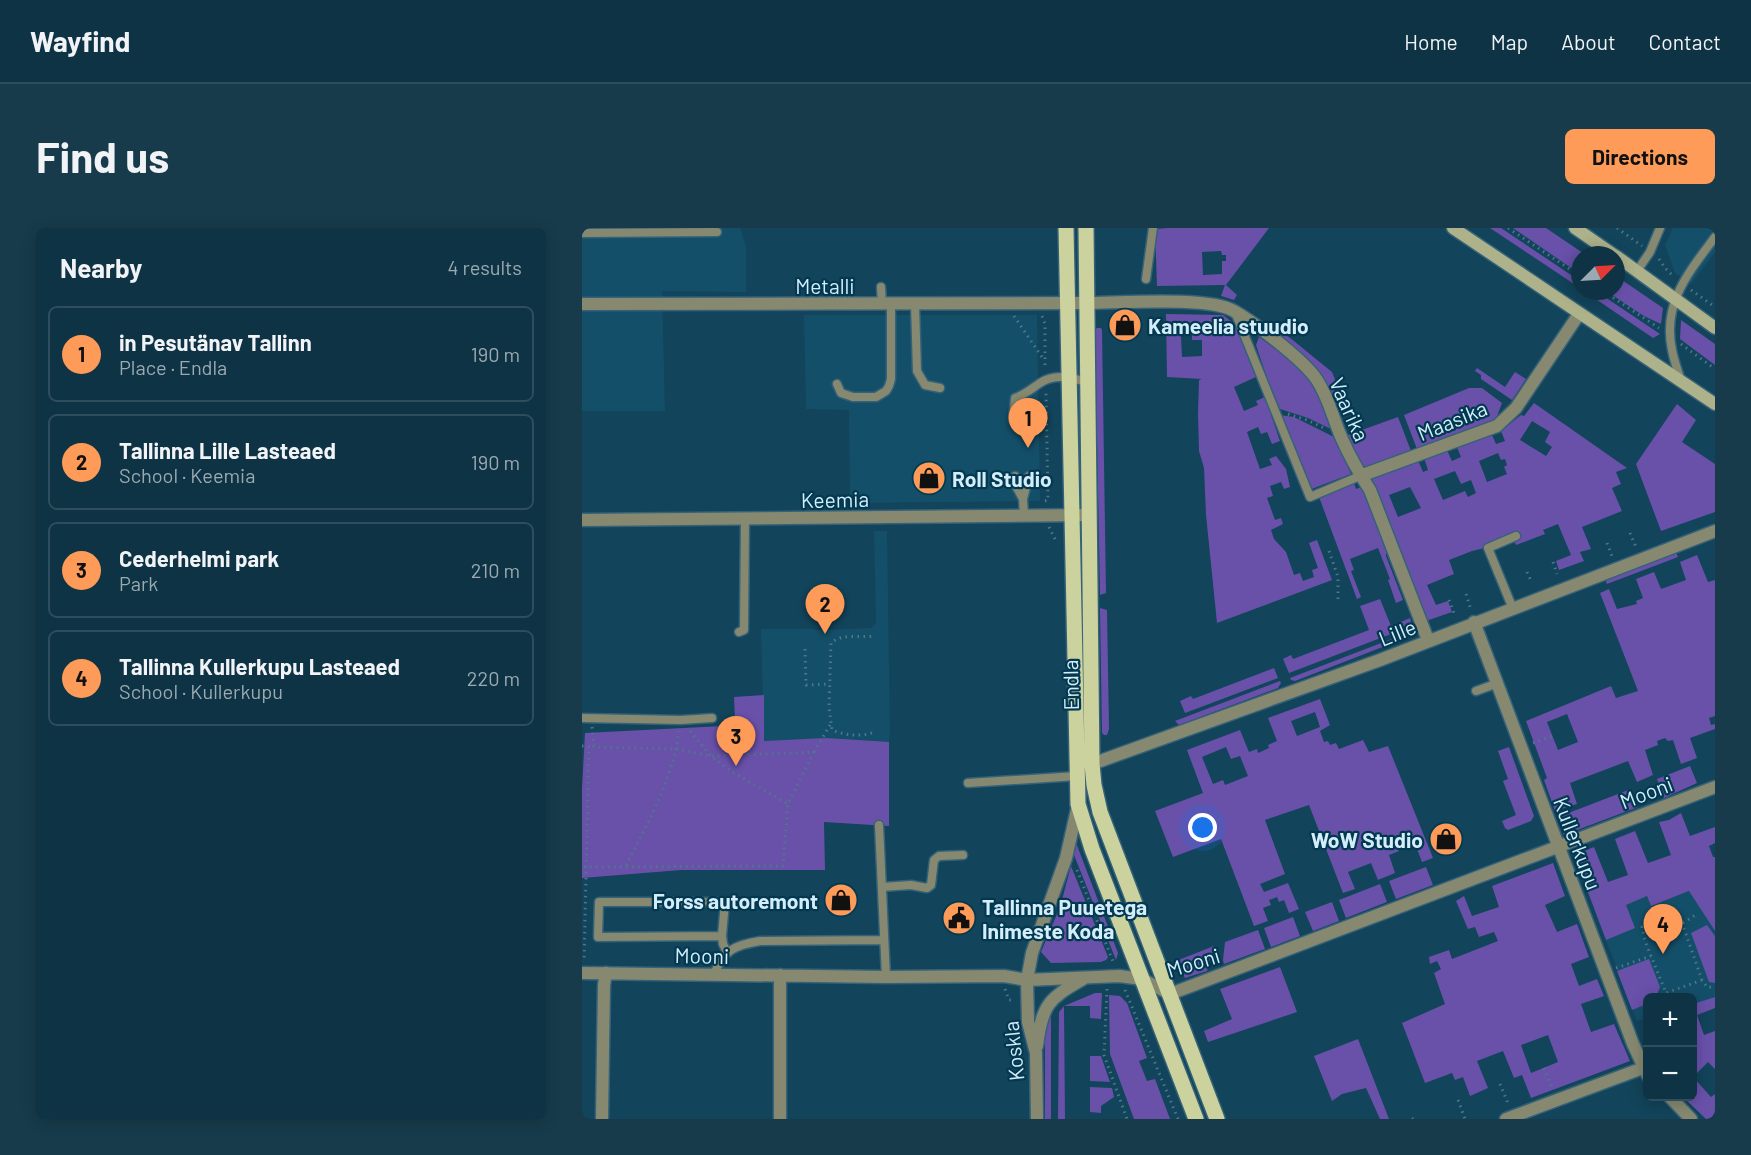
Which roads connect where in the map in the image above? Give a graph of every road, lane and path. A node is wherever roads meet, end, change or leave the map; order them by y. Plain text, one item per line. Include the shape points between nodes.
1 (1066, 228) edge
2 (1086, 228) edge
3 (1153, 228) edge
4 (1453, 228) edge
5 (1508, 228) edge
6 (1575, 228) edge
7 (1660, 228) edge
8 (717, 232) dead end
9 (582, 233) edge
10 (1715, 237) edge
11 (1601, 246) edge
12 (1625, 263) edge
13 (1571, 270) edge
14 (1637, 271) junction
15 (1146, 279) dead end
16 (1682, 284) junction
17 (881, 287) dead end
18 (1674, 300) junction
19 (1068, 303) junction
20 (1087, 303) junction
21 (582, 304) edge
22 (886, 304) junction
23 (915, 304) junction
24 (1715, 307) edge
25 (1235, 311) junction
26 (1012, 312) dead end
27 (1041, 312) dead end
28 (1579, 314) junction
29 (1715, 328) edge
30 (1045, 361) junction
31 (1070, 376) junction
32 (1045, 380) junction
33 (1681, 381) junction
34 (1088, 383) junction
35 (837, 384) dead end
36 (940, 388) dead end
37 (1715, 404) edge
38 (1276, 411) junction
39 (1013, 420) dead end
40 (1341, 438) junction
41 (1015, 476) dead end
42 (1029, 476) dead end
43 (1360, 476) junction
44 (1023, 499) junction
45 (1048, 500) dead end
46 (1074, 515) junction
47 (1089, 515) junction
48 (1024, 516) junction
49 (745, 519) junction
50 (582, 520) edge
51 (1715, 531) edge
52 (1516, 536) dead end
53 (1329, 551) dead end
54 (1553, 562) dead end
55 (1527, 572) dead end
56 (1557, 574) dead end
57 (1532, 583) dead end
58 (1466, 594) dead end
59 (1338, 600) dead end
60 (1449, 600) dead end
61 (1470, 607) dead end
62 (1513, 609) junction
63 (1454, 613) dead end
64 (1474, 622) junction
65 (739, 632) dead end
66 (874, 636) dead end
67 (1428, 640) junction
68 (805, 649) dead end
69 (1498, 683) junction
70 (829, 684) junction
71 (1476, 691) dead end
72 (586, 718) edge
73 (712, 718) dead end
74 (681, 720) junction
75 (830, 725) junction
76 (872, 733) dead end
77 (1552, 736) dead end
78 (1528, 745) dead end
79 (582, 746) edge
80 (594, 746) junction
81 (589, 747) junction
82 (677, 749) junction
83 (814, 752) junction
84 (711, 756) junction
85 (1092, 764) junction
86 (1077, 776) junction
87 (968, 783) dead end
88 (1715, 787) edge
89 (788, 804) junction
90 (1078, 804) junction
91 (879, 825) dead end
92 (1558, 846) junction
93 (963, 855) dead end
94 (1073, 862) dead end
95 (626, 865) junction
96 (584, 867) junction
97 (882, 887) junction
98 (1698, 914) dead end
99 (1683, 923) junction
100 (722, 936) junction
101 (884, 940) junction
102 (728, 952) junction
103 (1651, 956) junction
104 (1115, 966) dead end
105 (1607, 972) junction
106 (583, 973) edge
107 (606, 973) junction
108 (714, 974) junction
109 (780, 975) junction
110 (886, 977) junction
111 (1084, 978) junction
112 (1142, 979) junction
113 (1027, 980) junction
114 (1702, 980) junction
115 (1124, 986) dead end
116 (1004, 987) dead end
117 (1715, 987) edge
118 (1107, 989) dead end
119 (1170, 994) junction
120 (1009, 1000) dead end
121 (1036, 1053) junction
122 (1643, 1067) edge
123 (1544, 1068) dead end
124 (1643, 1073) edge
125 (1500, 1084) dead end
126 (1554, 1092) dead end
127 (1458, 1100) dead end
128 (1674, 1101) edge
129 (1507, 1113) edge
130 (602, 1119) edge
131 (780, 1119) edge
132 (1037, 1119) edge
133 (1127, 1119) edge
134 (1178, 1119) edge
135 (1196, 1119) edge
136 (1217, 1119) edge
137 (1465, 1119) edge
138 (1691, 1119) edge

1 - 19 main road, Endla
2 - 20 main road, Endla
3 - 15 lane
4 - 28 main road
5 - 13 path
6 - 11 main road
7 - 14 lane
8 - 9 lane
10 - 16 lane
12 - 14 main road
14 - 18 main road
16 - 18 lane
16 - 24 path
17 - 22 lane
18 - 29 main road
18 - 33 lane via 1671,349
19 - 20 street, Vaarika
19 - 23 street, Metalli
19 - 31 main road, Endla
20 - 25 street, Vaarika via 1214,304
20 - 34 main road, Endla
21 - 22 street, Metalli
22 - 23 street, Metalli
22 - 35 lane via 891,379 886,392 876,397 853,397 841,393
23 - 36 lane via 917,371 925,385
25 - 38 lane
25 - 40 street, Vaarika via 1311,371 1324,392
26 - 30 path
27 - 30 path via 1046,324
28 - 33 main road
28 - 43 street, Maasika via 1516,408 1497,426
30 - 32 path
31 - 32 lane
31 - 34 lane
31 - 46 main road, Endla
32 - 39 lane via 1028,397 1015,398
32 - 45 path
33 - 37 main road
34 - 47 main road, Endla
38 - 40 path via 1307,420
38 - 43 lane via 1310,497
40 - 43 street, Vaarika
41 - 44 lane
42 - 44 lane
43 - 67 street, Vaarika via 1370,490
44 - 48 lane
46 - 47 street, Keemia
46 - 48 street, Keemia
46 - 86 main road, Endla
47 - 85 main road, Endla
48 - 49 street, Keemia
49 - 50 street, Keemia
49 - 65 lane via 744,630
51 - 62 street, Lille
52 - 62 lane via 1488,548
53 - 59 path via 1338,577
54 - 56 path
55 - 57 path
58 - 61 path
60 - 63 path
62 - 64 street, Lille
64 - 67 street, Lille
64 - 69 street, Kullerkupu
66 - 70 path via 846,637 831,643
67 - 85 street, Lille
68 - 70 path via 806,685
69 - 71 lane
69 - 92 street, Kullerkupu
70 - 75 path
72 - 74 lane
72 - 80 path
73 - 74 lane
74 - 82 path
74 - 84 path
75 - 76 path via 832,730 845,734
75 - 83 path
77 - 78 path
79 - 81 path
80 - 81 path
80 - 82 path
81 - 96 path
82 - 84 path
82 - 95 path via 656,808
83 - 84 path
83 - 89 path
84 - 89 path
85 - 119 main road, Endla via 1100,812
86 - 87 lane
86 - 90 main road, Endla
88 - 92 street, Mooni
89 - 95 path via 783,866
90 - 112 main road, Endla
90 - 113 street, Koskla via 1066,858 1032,953
91 - 97 lane
92 - 105 street, Kullerkupu
92 - 119 street, Mooni
93 - 97 lane via 939,856 934,860 931,885 927,888
94 - 104 path
95 - 96 path
96 - 106 path
97 - 101 lane
98 - 99 path
99 - 103 path via 1675,914 1642,927
99 - 114 path
100 - 100 lane via 598,937 599,902 725,902
100 - 102 lane
101 - 102 lane via 760,941
101 - 110 lane
102 - 108 lane
103 - 105 path
103 - 114 path via 1666,993
105 - 122 street, Kullerkupu
106 - 107 street, Mooni
107 - 108 street, Mooni
107 - 130 street
108 - 109 street, Mooni
109 - 110 street, Mooni
109 - 131 street
110 - 113 street, Mooni via 1004,976
111 - 112 street, Mooni
111 - 113 street, Mooni
111 - 121 street via 1049,1002 1040,1020
112 - 119 street, Mooni
112 - 135 main road, Endla
113 - 121 street, Koskla via 1028,1022
114 - 117 path via 1707,987
115 - 134 path
116 - 120 path
118 - 133 path via 1104,1055
119 - 136 main road, Endla
121 - 132 street, Koskla
123 - 126 path
124 - 129 street
125 - 129 path
127 - 137 path
128 - 138 street

